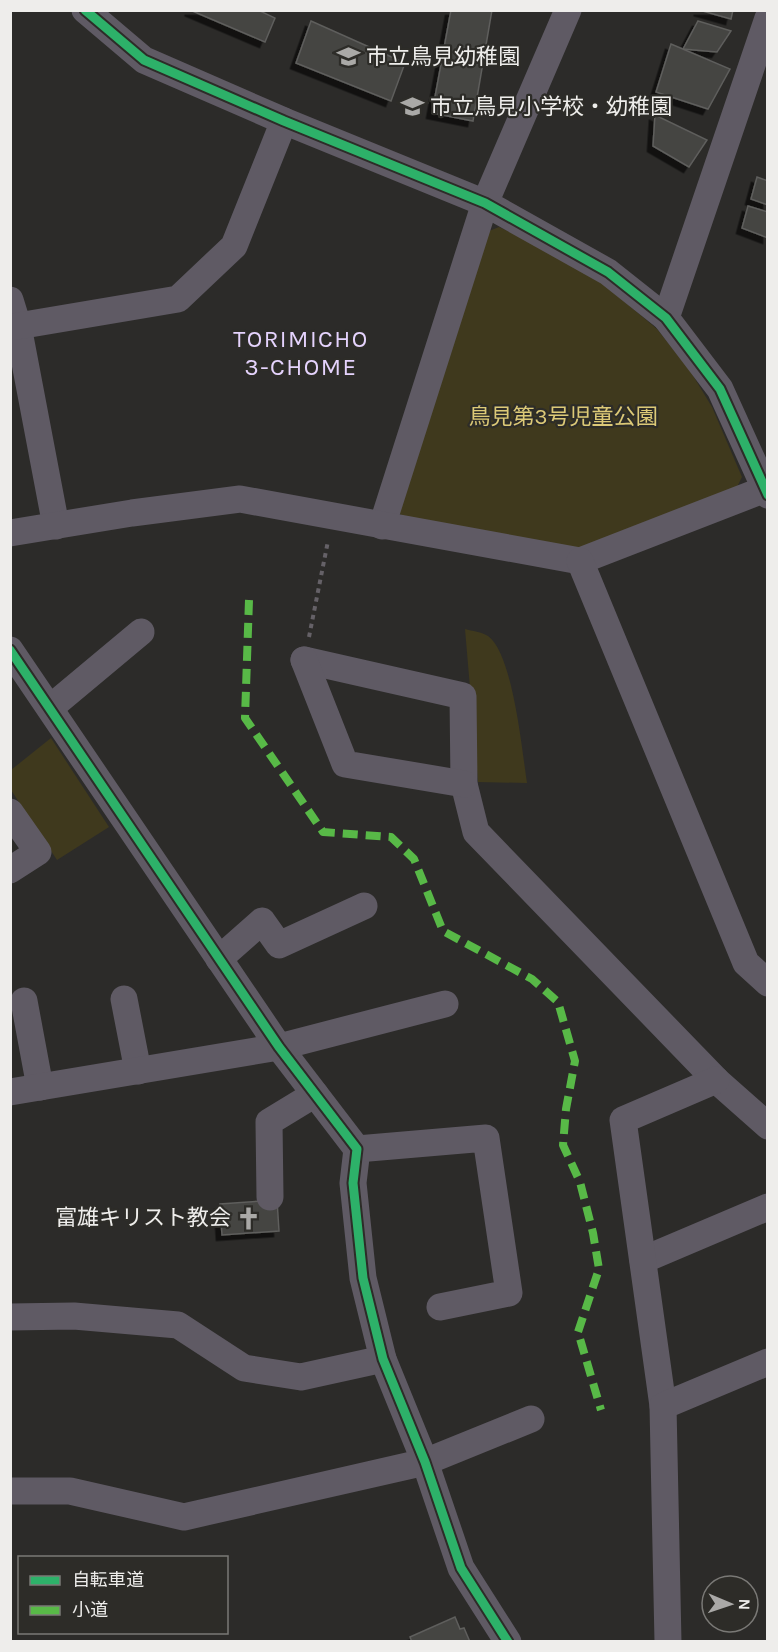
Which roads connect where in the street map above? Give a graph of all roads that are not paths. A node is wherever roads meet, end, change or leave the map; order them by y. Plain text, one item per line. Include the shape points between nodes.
1 (85, 10) edge
2 (568, 10) edge
3 (768, 18) edge
4 (284, 121) junction
5 (486, 203) junction
6 (14, 313) edge
7 (666, 318) junction
8 (767, 491) edge
9 (56, 526) junction
10 (382, 526) junction
11 (10, 533) edge
12 (580, 561) junction
13 (141, 632) dead end
14 (10, 650) edge
15 (50, 708) junction
16 (464, 784) junction
17 (10, 812) edge
18 (10, 870) edge
19 (364, 906) dead end
20 (219, 959) junction
21 (768, 983) edge
22 (124, 999) dead end
23 (24, 1001) dead end
24 (445, 1004) dead end
25 (279, 1047) junction
26 (138, 1071) junction
27 (716, 1080) junction
28 (40, 1087) junction
29 (10, 1092) edge
30 (315, 1094) junction
31 (768, 1126) edge
32 (357, 1149) junction
33 (270, 1197) dead end
34 (768, 1207) edge
35 (643, 1260) junction
36 (440, 1307) dead end
37 (10, 1317) edge
38 (383, 1359) junction
39 (768, 1362) edge
40 (663, 1406) junction
41 (531, 1419) dead end
42 (425, 1461) junction
43 (10, 1491) edge
44 (507, 1641) edge
45 (668, 1641) edge

1 - 4 street via 144,60
2 - 5 street
3 - 7 street
4 - 5 street
4 - 6 street via 234,246 178,299
5 - 7 street via 608,272
5 - 10 street
6 - 9 street
7 - 8 street via 720,389
8 - 12 street
9 - 10 street via 240,499
9 - 11 street
10 - 12 street
12 - 21 street via 746,963
13 - 15 street
14 - 15 street
15 - 20 street
16 - 16 street via 345,764 304,660 463,696
16 - 27 street via 476,832
17 - 18 street via 38,852
19 - 20 street via 279,945 262,921
20 - 25 street
22 - 26 street
23 - 28 street
24 - 25 street
25 - 26 street
25 - 30 street
26 - 28 street
27 - 31 street
27 - 35 street via 623,1120
28 - 29 street
30 - 32 street
30 - 33 street via 269,1122
32 - 36 street via 486,1138 510,1293
32 - 38 street via 353,1183 363,1278
34 - 35 street
35 - 40 street
37 - 38 street via 74,1316 178,1325 244,1368 301,1377
38 - 42 street
39 - 40 street
40 - 45 street
41 - 42 street
42 - 43 street via 184,1517 70,1491
42 - 44 street via 461,1568

